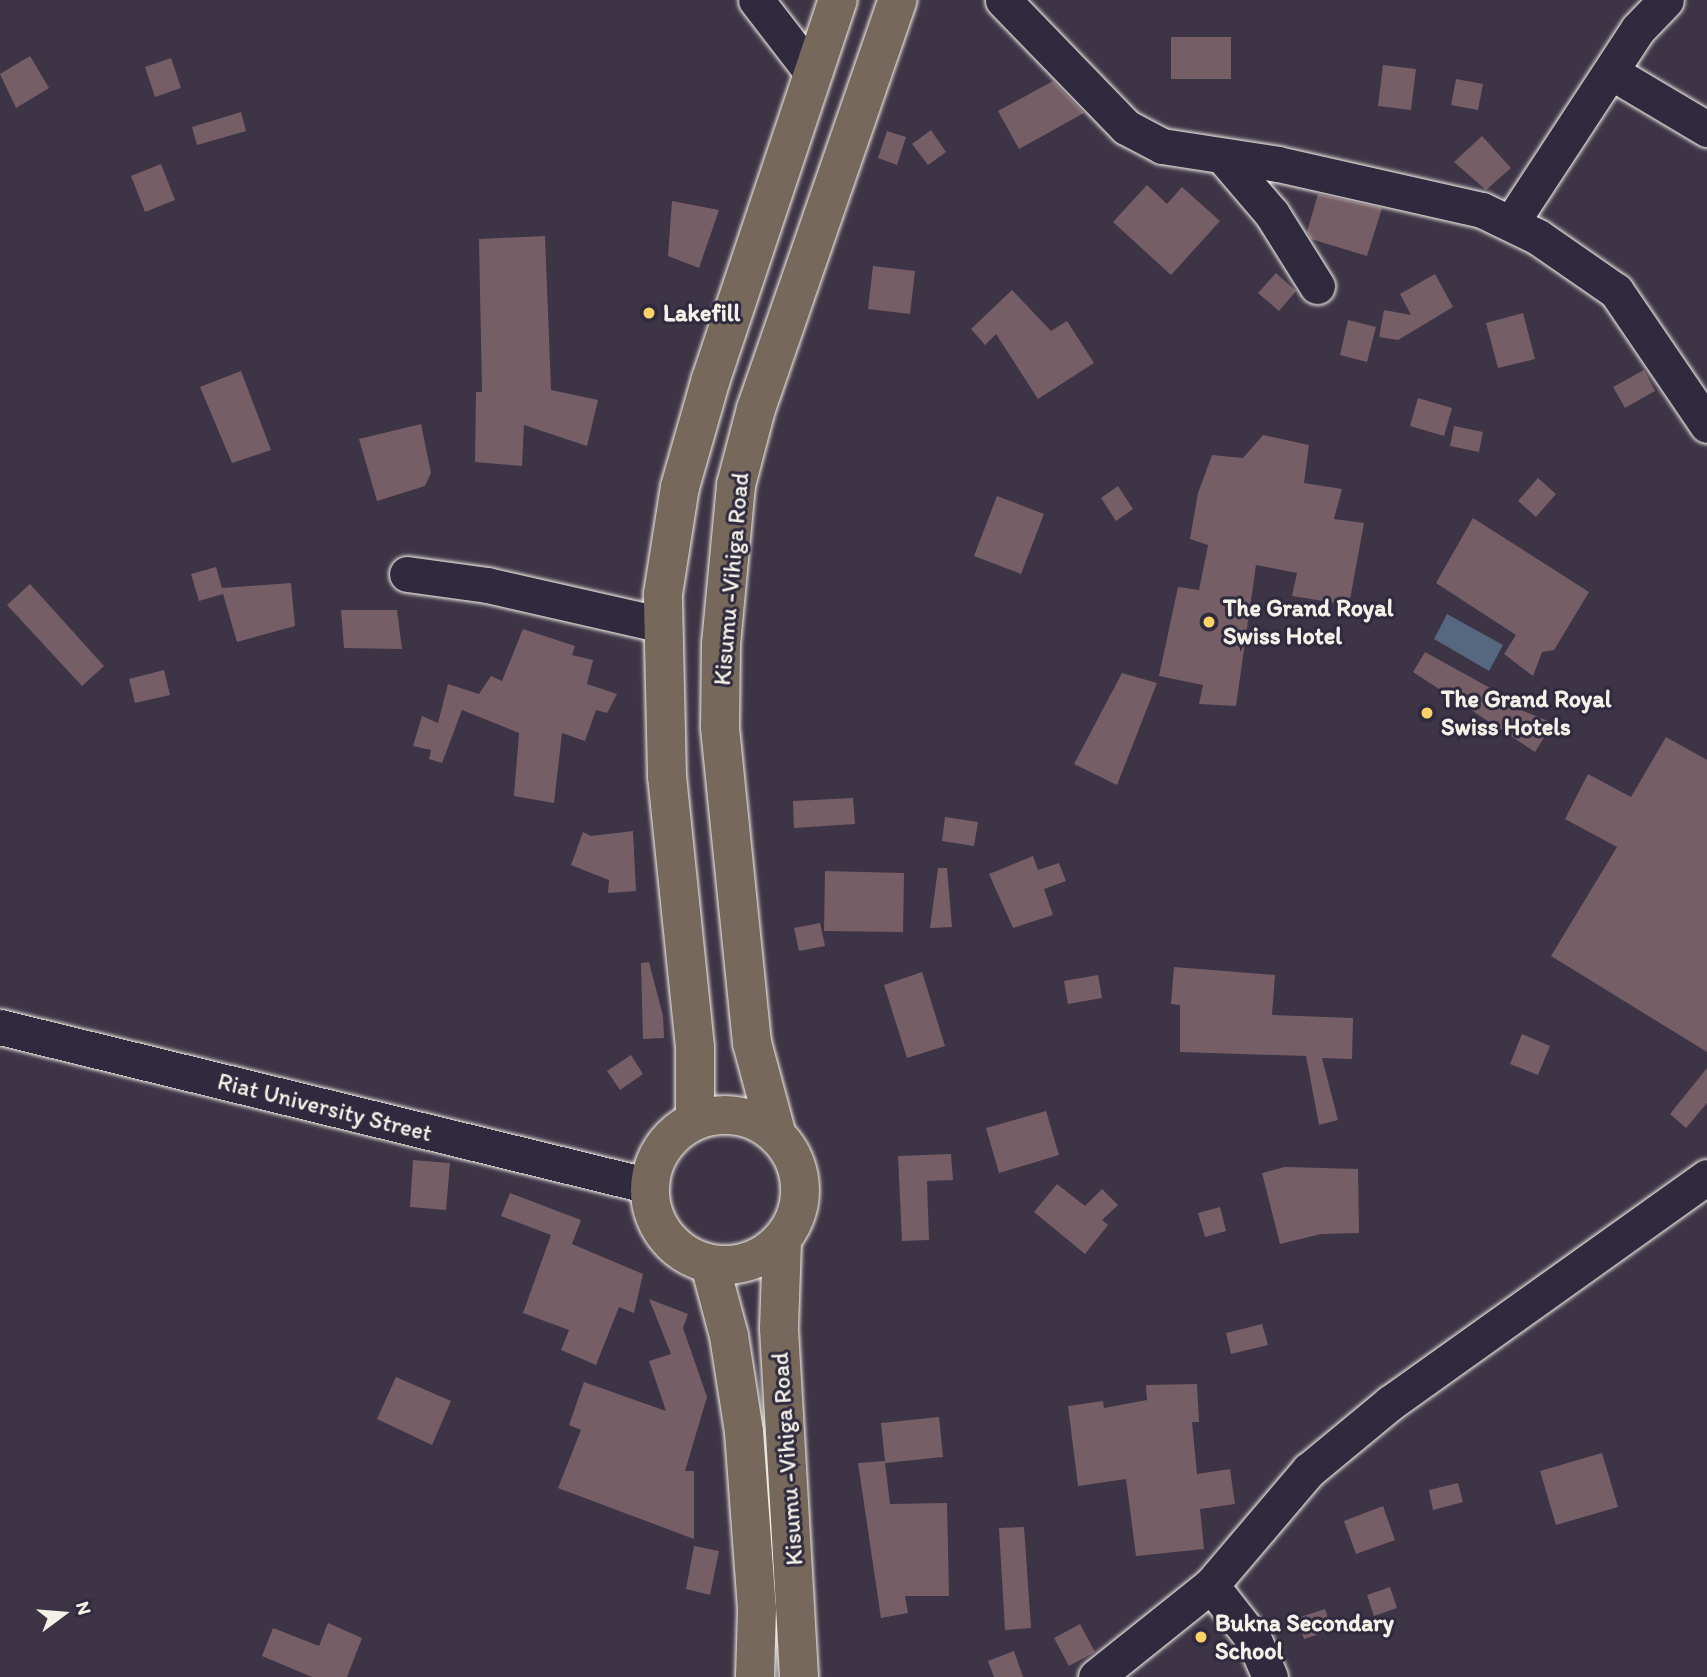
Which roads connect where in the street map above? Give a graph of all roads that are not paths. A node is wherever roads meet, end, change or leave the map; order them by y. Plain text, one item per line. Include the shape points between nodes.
1 (756, 0) edge
2 (838, 0) edge
3 (898, 0) edge
4 (1003, 0) edge
5 (1666, 0) edge
6 (1611, 72) junction
7 (813, 74) junction
8 (1707, 129) edge
9 (1225, 159) junction
10 (1511, 223) junction
11 (1317, 286) dead end
12 (1707, 425) edge
13 (407, 574) dead end
14 (663, 625) junction
15 (0, 1027) edge
16 (695, 1121) junction
17 (777, 1136) junction
18 (650, 1186) junction
19 (1701, 1191) edge
20 (782, 1242) junction
21 (710, 1265) junction
22 (1211, 1585) junction
23 (755, 1677) edge
24 (799, 1677) edge
25 (1096, 1677) edge
26 (1270, 1677) edge

1 - 7 street
2 - 7 highway
3 - 17 highway, Kisumu -Vihiga Road via 755,409 736,485 721,644 720,727 752,1043
4 - 9 street via 1126,127 1163,146
5 - 6 street via 1638,29
6 - 8 street
6 - 10 street
7 - 14 highway via 680,487
9 - 10 street via 1278,164 1482,210
9 - 11 street via 1272,214
10 - 12 street via 1616,291
13 - 14 street via 487,585
14 - 16 highway via 667,776 695,1047
15 - 18 street, Riat University Street
16 - 17 highway via 741,1116
16 - 18 highway via 660,1151
17 - 20 highway via 797,1167 801,1193 796,1219
18 - 21 highway via 655,1220 668,1240
19 - 22 street via 1380,1411 1309,1469
20 - 21 highway via 761,1258 736,1266
20 - 24 highway, Kisumu -Vihiga Road via 779,1329
21 - 23 highway, Kisumu -Vihiga Road via 729,1336 744,1432 757,1609
22 - 25 street
22 - 26 street via 1254,1640

